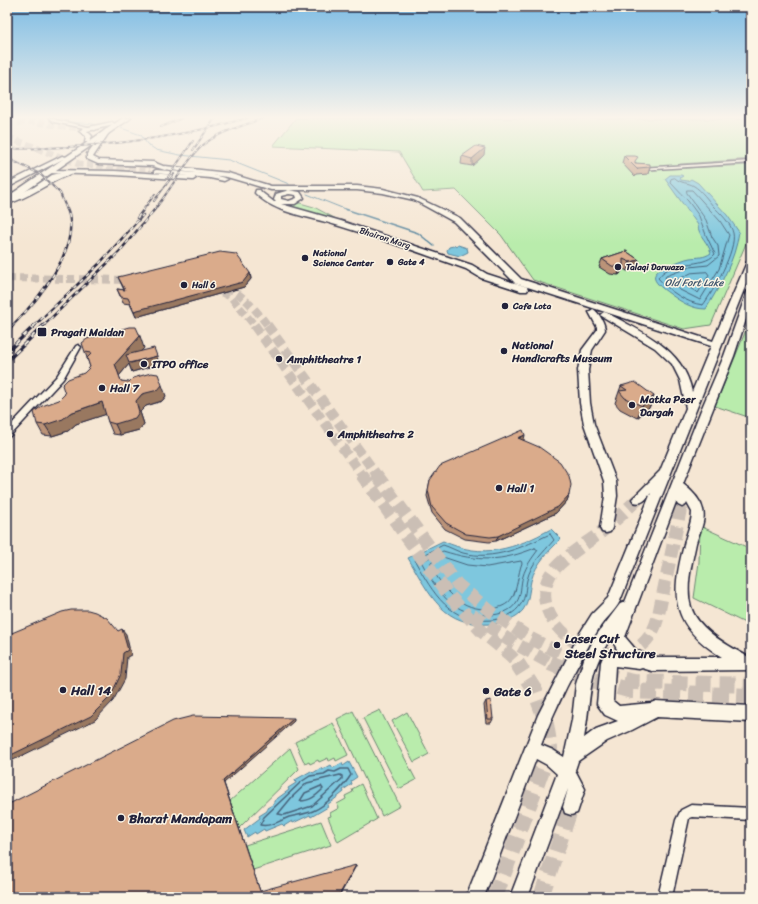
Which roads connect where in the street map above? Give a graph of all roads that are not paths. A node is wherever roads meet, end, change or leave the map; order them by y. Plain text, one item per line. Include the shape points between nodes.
1 (58, 160) edge
2 (59, 160) edge
3 (66, 160) edge
4 (93, 160) edge
5 (751, 162) edge
6 (150, 168) junction
7 (165, 168) joint
8 (636, 169) edge
9 (49, 172) junction
10 (69, 174) junction
11 (241, 178) junction
12 (224, 179) junction
13 (7, 186) edge
14 (330, 187) junction
15 (258, 189) junction
16 (294, 192) junction
17 (284, 193) junction
18 (7, 196) edge
19 (276, 197) junction
20 (7, 202) edge
21 (286, 203) junction
22 (295, 212) junction
23 (316, 217) junction
24 (404, 245) junction
25 (412, 255) junction
26 (751, 262) edge
27 (507, 270) junction
28 (485, 277) junction
29 (516, 283) junction
30 (751, 292) edge
31 (593, 312) junction
32 (604, 315) junction
33 (722, 329) junction
34 (680, 333) junction
35 (78, 347) dead end
36 (716, 348) junction
37 (690, 408) junction
38 (7, 434) edge
39 (667, 470) junction
40 (678, 486) junction
41 (638, 499) tunnel mouth
42 (682, 502) tunnel mouth
43 (606, 528) dead end
44 (632, 600) junction
45 (652, 664) junction
46 (749, 664) edge
47 (656, 709) junction
48 (751, 714) edge
49 (531, 750) junction
50 (569, 763) junction
51 (571, 807) tunnel mouth
52 (751, 814) edge
53 (475, 897) edge
54 (519, 897) edge
55 (665, 897) edge

1 - 13 main road
2 - 18 highway
3 - 9 highway
4 - 6 main road
5 - 8 street
6 - 7 main road
6 - 11 main road via 210,168 228,171
6 - 12 main road
7 - 11 main road, Bhairon Marg via 215,172
9 - 10 main road, Bhairon Marg
9 - 20 highway
10 - 12 main road, Bhairon Marg via 115,173
10 - 20 main road via 55,177 37,189
11 - 15 main road, Bhairon Marg
12 - 15 main road, Bhairon Marg
14 - 15 main road, Bhairon Marg
14 - 16 main road via 312,192
14 - 27 main road, Bhairon Marg via 383,191 431,205 462,225
15 - 17 main road
15 - 19 main road
15 - 22 main road, Bhairon Marg via 258,193 272,203
16 - 17 main road
16 - 21 main road via 300,194 301,199
17 - 19 main road
19 - 21 main road via 279,202
21 - 23 main road via 293,209
22 - 23 main road, Bhairon Marg
22 - 25 main road via 311,221
23 - 24 main road, Bhairon Marg
24 - 25 main road
24 - 28 main road, Bhairon Marg via 469,267
25 - 28 main road
26 - 33 main road
27 - 28 main road via 503,274 490,274
27 - 29 main road, Bhairon Marg
28 - 29 main road, Bhairon Marg
29 - 31 main road, Bhairon Marg
29 - 34 main road, Bhairon Marg
30 - 40 main road
31 - 32 main road, Bhairon Marg
31 - 43 main road via 601,330 587,350 583,376 589,424 610,481 611,496
32 - 36 main road, Bhairon Marg
32 - 37 main road via 664,350 674,360 681,370 688,390
33 - 34 main road via 708,335
33 - 36 main road
34 - 36 main road, Bhairon Marg
35 - 38 street via 60,377
36 - 37 main road
37 - 39 main road
39 - 41 main road
39 - 49 main road via 613,600 597,618 585,638 546,713
40 - 42 main road
40 - 44 main road
40 - 46 main road via 684,490 697,510 682,594 686,613 696,629 720,648
44 - 45 main road via 618,637 628,653 640,661
44 - 50 main road via 600,642 591,659 583,684 580,720
45 - 46 main road
45 - 47 main road via 610,660 607,664 606,704 610,710 619,714
47 - 48 main road
47 - 50 main road via 602,735
49 - 50 main road
49 - 53 main road
50 - 51 main road via 577,789
50 - 54 main road
52 - 55 street via 691,811 685,814

